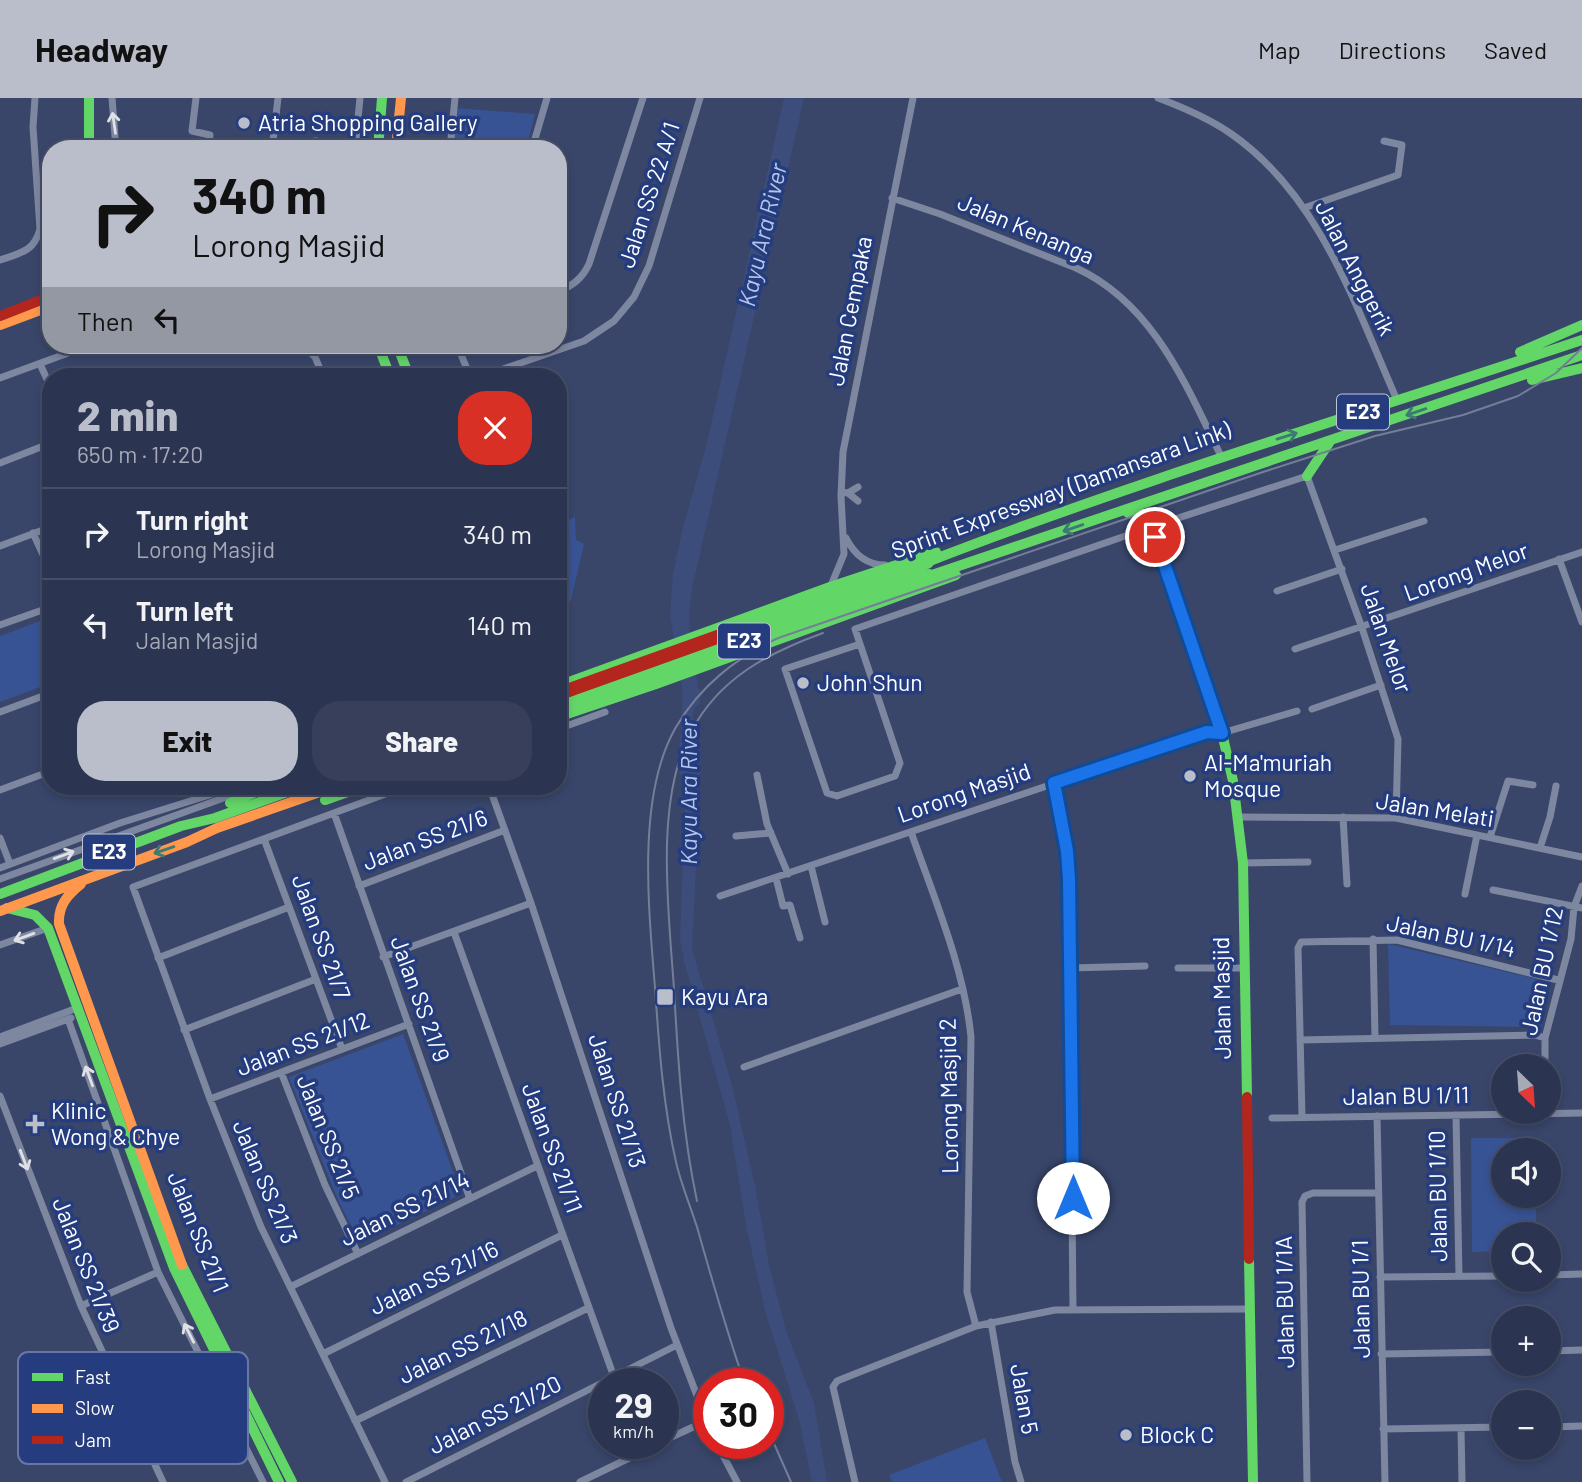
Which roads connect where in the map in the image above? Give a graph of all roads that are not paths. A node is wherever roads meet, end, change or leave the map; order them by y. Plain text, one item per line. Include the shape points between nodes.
1 (35, 98) edge
2 (89, 98) edge
3 (112, 98) edge
4 (196, 98) edge
5 (278, 98) edge
6 (360, 98) edge
7 (382, 98) edge
8 (401, 98) edge
9 (455, 98) edge
10 (547, 98) edge
11 (643, 98) edge
12 (700, 98) edge
13 (913, 98) edge
14 (1158, 98) edge
15 (89, 140) edge
16 (115, 140) edge
17 (209, 140) edge
18 (273, 140) edge
19 (356, 140) edge
20 (378, 140) edge
21 (397, 140) edge
22 (451, 140) edge
23 (535, 140) edge
24 (1384, 141) dead end
25 (892, 198) junction
26 (1304, 208) junction
27 (0, 260) edge
28 (567, 287) edge
29 (42, 300) edge
30 (42, 309) edge
31 (0, 316) edge
32 (0, 325) edge
33 (1582, 325) edge
34 (1582, 340) edge
35 (567, 347) edge
36 (66, 354) edge
37 (546, 354) edge
38 (1582, 355) edge
39 (40, 364) junction
40 (1504, 367) junction
41 (42, 368) edge
42 (506, 368) edge
43 (1582, 368) edge
44 (0, 378) edge
45 (1486, 388) junction
46 (1397, 400) junction
47 (1332, 440) junction
48 (42, 447) edge
49 (1221, 456) junction
50 (0, 463) edge
51 (1307, 476) junction
52 (858, 487) dead end
53 (844, 492) junction
54 (858, 500) dead end
55 (1104, 518) junction
56 (1424, 521) dead end
57 (1152, 528) junction
58 (42, 530) edge
59 (33, 533) junction
60 (844, 534) junction
61 (997, 534) junction
62 (0, 546) edge
63 (1335, 550) junction
64 (42, 552) edge
65 (1582, 552) edge
66 (998, 554) junction
67 (1559, 559) junction
68 (897, 563) junction
69 (928, 569) junction
70 (1342, 569) junction
71 (830, 587) junction
72 (1277, 591) dead end
73 (42, 610) edge
74 (1582, 622) edge
75 (0, 625) edge
76 (1362, 628) junction
77 (860, 643) junction
78 (1295, 649) dead end
79 (575, 681) junction
80 (567, 684) edge
81 (1381, 685) junction
82 (567, 688) edge
83 (567, 691) edge
84 (42, 697) edge
85 (567, 703) edge
86 (567, 704) edge
87 (1312, 709) dead end
88 (578, 710) junction
89 (1297, 711) dead end
90 (0, 712) edge
91 (605, 712) dead end
92 (567, 713) edge
93 (567, 726) edge
94 (1222, 733) junction
95 (42, 775) edge
96 (757, 775) dead end
97 (1054, 783) junction
98 (1533, 785) dead end
99 (1556, 786) dead end
100 (0, 790) edge
101 (206, 795) edge
102 (231, 795) edge
103 (248, 795) edge
104 (283, 795) edge
105 (308, 795) edge
106 (339, 795) edge
107 (383, 795) edge
108 (492, 795) edge
109 (334, 813) junction
110 (1239, 817) junction
111 (1343, 817) junction
112 (1396, 818) junction
113 (216, 823) junction
114 (181, 826) junction
115 (505, 830) junction
116 (911, 832) junction
117 (771, 834) junction
118 (1477, 835) junction
119 (736, 836) dead end
120 (1490, 837) junction
121 (0, 838) edge
122 (264, 839) junction
123 (187, 842) junction
124 (1539, 848) junction
125 (1582, 857) edge
126 (1307, 862) dead end
127 (1243, 863) junction
128 (10, 864) junction
129 (811, 866) junction
130 (0, 868) edge
131 (788, 874) junction
132 (776, 878) junction
133 (0, 879) edge
134 (85, 880) junction
135 (1347, 884) dead end
136 (359, 886) junction
137 (1582, 886) edge
138 (1493, 890) dead end
139 (0, 894) edge
140 (1465, 894) dead end
141 (720, 896) dead end
142 (531, 903) junction
143 (289, 907) junction
144 (1578, 907) edge
145 (3, 909) edge
146 (825, 922) dead end
147 (48, 928) junction
148 (454, 932) junction
149 (800, 938) dead end
150 (1373, 939) junction
151 (0, 945) edge
152 (383, 957) junction
153 (158, 958) junction
154 (1145, 966) dead end
155 (1070, 968) junction
156 (1178, 968) dead end
157 (1244, 968) junction
158 (316, 979) junction
159 (1558, 980) junction
160 (962, 989) junction
161 (75, 1014) junction
162 (409, 1024) junction
163 (184, 1030) junction
164 (0, 1037) edge
165 (1375, 1038) junction
166 (1545, 1038) junction
167 (1300, 1040) junction
168 (0, 1044) edge
169 (342, 1049) junction
170 (1545, 1054) edge
171 (744, 1067) dead end
172 (281, 1072) junction
173 (0, 1097) edge
174 (210, 1099) junction
175 (1561, 1112) edge
176 (1582, 1113) edge
177 (1491, 1114) edge
178 (1456, 1115) junction
179 (1377, 1116) junction
180 (1301, 1117) junction
181 (1272, 1118) dead end
182 (537, 1166) junction
183 (1378, 1193) junction
184 (470, 1199) junction
185 (562, 1235) junction
186 (358, 1254) junction
187 (158, 1272) junction
188 (1582, 1274) edge
189 (1561, 1275) edge
190 (1459, 1276) junction
191 (1491, 1276) edge
192 (1380, 1278) junction
193 (290, 1287) junction
194 (80, 1306) junction
195 (588, 1308) junction
196 (1250, 1309) junction
197 (1073, 1310) junction
198 (991, 1322) junction
199 (976, 1326) junction
200 (677, 1345) junction
201 (1582, 1350) edge
202 (1561, 1351) edge
203 (101, 1352) edge
204 (199, 1352) edge
205 (215, 1352) edge
206 (226, 1352) edge
207 (1491, 1352) edge
208 (323, 1354) junction
209 (1381, 1354) junction
210 (611, 1368) edge
211 (632, 1368) edge
212 (693, 1387) edge
213 (588, 1390) edge
214 (248, 1395) edge
215 (248, 1420) edge
216 (355, 1421) junction
217 (1582, 1426) edge
218 (1491, 1427) edge
219 (1561, 1427) edge
220 (1461, 1428) junction
221 (1383, 1429) junction
222 (248, 1451) edge
223 (627, 1459) edge
224 (725, 1459) edge
225 (154, 1464) edge
226 (163, 1482) edge
227 (263, 1482) edge
228 (278, 1482) edge
229 (292, 1482) edge
230 (385, 1482) edge
231 (406, 1482) edge
232 (580, 1482) edge
233 (737, 1482) edge
234 (855, 1482) edge
235 (1021, 1482) edge
236 (1253, 1482) edge
237 (1307, 1482) edge
238 (1385, 1482) edge
239 (1462, 1482) edge

1 - 27 street via 40,229 37,242 26,251
2 - 15 main road
16 -> 3 street
4 - 17 street via 192,131 210,135
5 - 18 street
6 - 19 street
7 - 20 main road
8 - 21 main road
9 - 22 street
10 - 23 street
11 - 28 street via 589,264 584,276
12 - 35 street, Jalan SS 22 A/1 via 649,266 634,297 614,321
13 - 25 street, Jalan Cempaka
14 - 26 street, Jalan Anggerik via 1229,132 1273,169
24 - 26 street via 1402,145 1398,175
25 - 49 street, Jalan Kenanga via 1092,275 1120,297 1165,348
25 - 53 street, Jalan Cempaka via 844,443
26 - 46 street, Jalan Anggerik via 1351,295
29 - 31 main road
30 - 32 main road
33 - 40 main road via 1514,355
34 - 40 main road, Sprint Expressway (Damansara Link) / E23
36 - 39 street
37 - 42 street, Jalan SS 22 A/1
38 - 45 main road, Sprint Expressway (Damansara Link) / E23
39 - 41 street
39 - 44 street
40 - 46 main road, Sprint Expressway (Damansara Link) / E23
43 - 45 main road
45 -> 47 main road, Sprint Expressway (Damansara Link) / E23
49 -> 46 main road, Sprint Expressway (Damansara Link) / E23
47 - 51 main road
47 - 55 main road, Sprint Expressway (Damansara Link) / E23
48 - 50 street
49 - 61 main road, Sprint Expressway (Damansara Link) / E23
51 - 57 street
51 - 63 street, Jalan Melor
52 - 53 street
53 - 54 street
53 - 60 street, Jalan Cempaka
55 - 57 main road via 1138,511
55 -> 66 main road, Sprint Expressway (Damansara Link) / E23
56 - 63 street
57 - 77 street via 855,629
57 - 94 main road, Jalan Masjid
58 - 59 street
59 - 62 street
59 - 64 street
60 - 68 street via 851,549 868,562
60 - 71 street, Jalan Cempaka via 844,554
61 - 68 main road
61 - 69 main road, Sprint Expressway (Damansara Link) / E23
63 - 70 street, Jalan Melor
65 - 67 street, Lorong Melor
66 - 69 main road, Sprint Expressway (Damansara Link) / E23
66 - 88 main road via 944,581
67 - 74 street
67 - 76 street, Lorong Melor
68 - 71 main road
69 - 83 main road, Sprint Expressway (Damansara Link) / E23, bridge
69 - 86 main road, Sprint Expressway (Damansara Link) / E23, bridge
70 - 72 street
70 - 76 street, Jalan Melor
71 - 79 main road
73 - 75 street
76 - 78 street, Lorong Melor
76 - 81 street, Jalan Melor
77 - 77 street via 900,763 895,776 837,796 827,793 785,669
79 - 80 main road
79 - 82 main road
81 - 87 street
81 - 112 street, Jalan Melor via 1398,739
84 - 90 street
85 - 88 main road
88 - 92 main road
89 - 94 street, Lorong Masjid
91 - 93 street
94 - 97 street, Lorong Masjid via 1207,732
94 - 110 main road, Jalan Masjid
95 - 100 street
96 - 117 street
97 - 116 street, Lorong Masjid
97 - 155 street via 1068,861
98 - 120 street via 1508,781
99 - 124 street
101 - 128 street
133 -> 102 street
103 - 114 main road
104 - 113 main road, E23
105 - 113 main road, E23
106 - 123 main road via 220,836
107 - 109 street
108 - 115 street, Jalan SS 21/13
109 - 122 street
109 - 136 street, Jalan SS 21/9
110 - 111 street, Jalan Melati
110 - 127 main road, Jalan Masjid
111 - 112 street, Jalan Melati
111 - 135 street
112 - 118 street, Jalan Melati
113 - 114 main road, E23
113 - 123 main road, E23
114 - 139 main road, E23
115 - 136 street, Jalan SS 21/6
115 - 142 street, Jalan SS 21/13
116 - 129 street, Lorong Masjid
116 - 160 street, Lorong Masjid 2
117 - 119 street
117 - 131 street
118 - 120 street, Jalan Melati
118 - 140 street
120 - 124 street, Jalan Melati
121 - 128 street
122 - 143 street, Jalan SS 21/7
122 - 153 street, Jalan SS 21/3 via 133,887
123 -> 134 main road, E23
124 - 125 street, Jalan Melati
126 - 127 street
127 - 157 main road, Jalan Masjid
128 - 130 street
129 - 131 street, Lorong Masjid
129 - 146 street
131 - 132 street, Lorong Masjid
132 - 141 street, Lorong Masjid
132 - 149 street via 783,906 790,905
134 - 145 main road, E23
134 - 206 main road, Jalan SS 21/1 via 62,902 59,924 181,1262
136 - 152 street, Jalan SS 21/9
137 - 144 street, Jalan BU 1/12
138 - 144 street
142 - 148 street
142 - 200 street, Jalan SS 21/13
143 - 153 street
143 - 158 street, Jalan SS 21/7
144 - 159 street, Jalan BU 1/12
145 - 147 main road via 32,913
147 -> 151 street
147 - 161 main road, Jalan SS 21/1
148 - 152 street
148 - 182 street, Jalan SS 21/11
150 - 159 street, Jalan BU 1/14 via 1397,940
150 - 165 street
150 - 167 street, Jalan BU 1/14 via 1301,942
152 - 162 street, Jalan SS 21/9
153 - 163 street, Jalan SS 21/3
154 - 155 street
155 - 197 street
156 - 157 street
157 - 196 main road, Jalan Masjid
158 - 163 street
158 - 169 street, Jalan SS 21/7
159 - 166 street, Jalan BU 1/12
160 - 171 street
160 - 199 street, Lorong Masjid 2 via 971,1038 967,1292
161 - 164 street
161 - 168 street
187 -> 161 street
161 - 205 main road, Jalan SS 21/1 via 174,1268
162 - 169 street, Jalan SS 21/12
162 - 184 street, Jalan SS 21/9
163 - 174 street, Jalan SS 21/3
165 - 166 street
165 - 167 street
166 - 170 street, Jalan BU 1/12
167 - 180 street, Jalan BU 1/14
169 - 172 street, Jalan SS 21/12
172 - 174 street, Jalan SS 21/12
172 - 186 street, Jalan SS 21/5 via 325,1185
173 -> 194 street, Jalan SS 21/39
174 - 193 street, Jalan SS 21/3
175 - 176 street, Jalan BU 1/11
177 - 178 street, Jalan BU 1/11
178 - 179 street, Jalan BU 1/11
178 - 190 street, Jalan BU 1/10
179 - 180 street, Jalan BU 1/11
179 - 183 street, Jalan BU 1/1
180 - 181 street, Jalan BU 1/11
182 - 184 street, Jalan SS 21/14
182 - 185 street, Jalan SS 21/11
183 - 192 street, Jalan BU 1/1
183 - 237 street, Jalan BU 1/1A via 1313,1194 1302,1202
184 - 186 street, Jalan SS 21/14
185 - 195 street, Jalan SS 21/11
185 - 208 street, Jalan SS 21/16
186 - 193 street, Jalan SS 21/14
187 - 194 street
204 -> 187 street
188 - 189 street
190 - 191 street
190 - 192 street
192 - 209 street, Jalan BU 1/1
193 - 208 street, Jalan SS 21/3
194 - 203 street, Jalan SS 21/39
195 - 210 street, Jalan SS 21/11
195 - 216 street, Jalan SS 21/18
196 - 197 street
196 - 236 main road, Jalan Masjid
197 - 198 street
198 - 199 street
198 - 235 street, Jalan 5
199 - 234 street via 837,1381 834,1397
200 - 211 street, Jalan SS 21/20
200 - 212 street, Jalan SS 21/13
201 - 202 street
207 - 209 street
208 - 216 street, Jalan SS 21/3
209 - 221 street, Jalan BU 1/1
213 - 231 street, Jalan SS 21/20
214 - 229 main road, Jalan SS 21/1
215 - 228 main road, Jalan SS 21/1
216 - 230 street, Jalan SS 21/3
217 - 219 street
218 - 220 street
220 - 221 street
220 - 239 street
221 - 238 street, Jalan BU 1/1
222 - 227 street
223 - 232 street
224 - 233 street
225 - 226 street, Jalan SS 21/39

